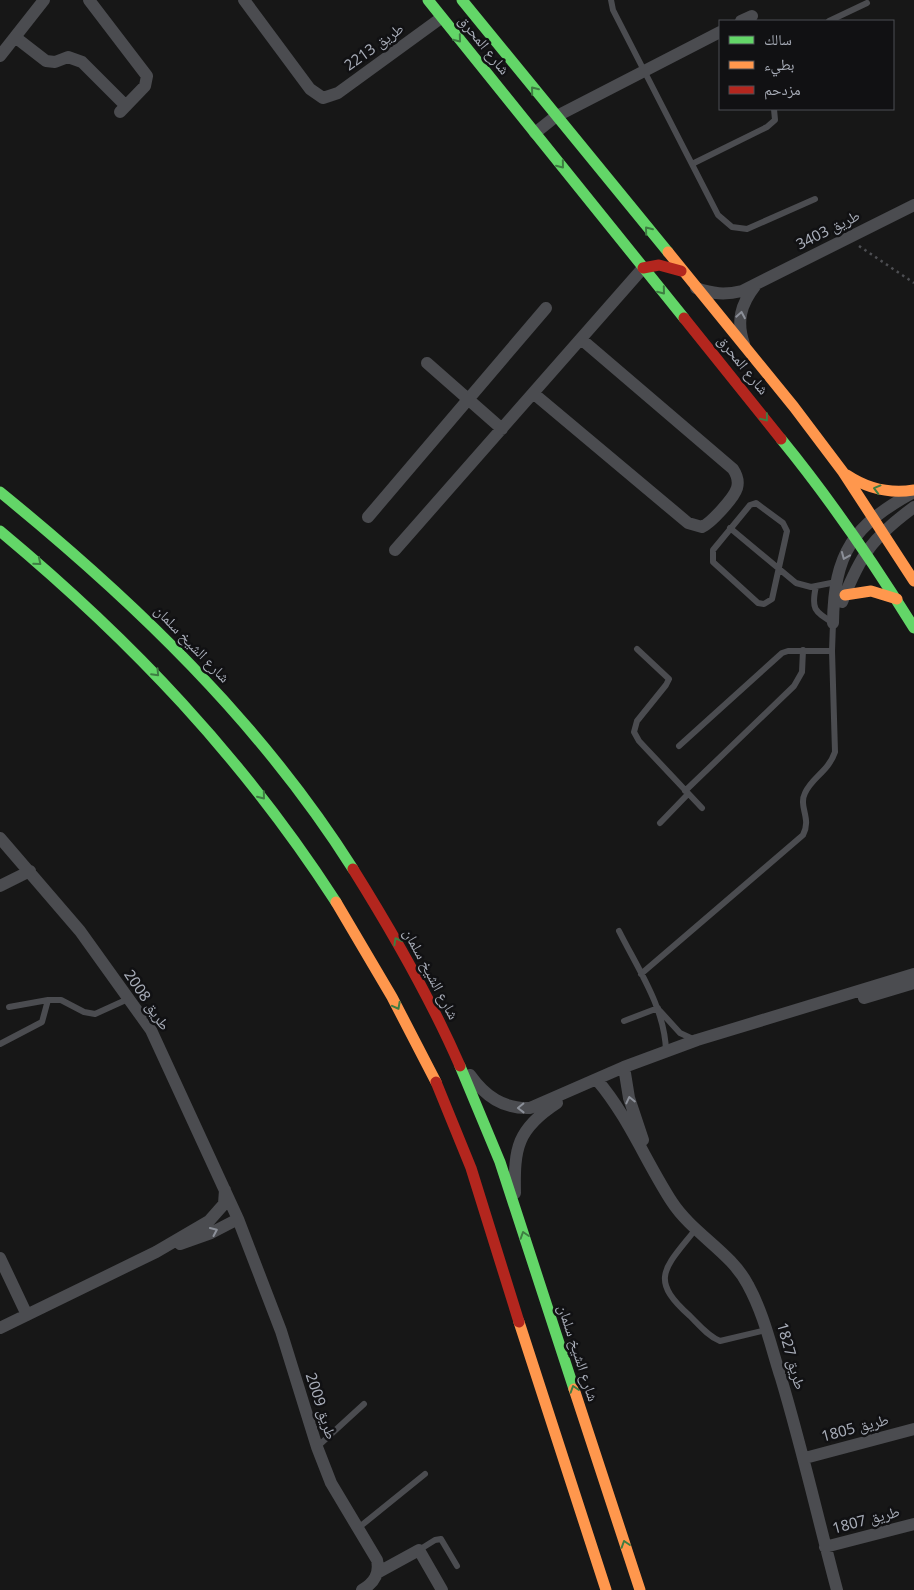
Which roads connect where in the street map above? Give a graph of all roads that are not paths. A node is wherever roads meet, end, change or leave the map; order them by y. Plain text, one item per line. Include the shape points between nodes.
1 (44, 0) edge
2 (89, 0) edge
3 (244, 0) edge
4 (428, 0) edge
5 (462, 0) edge
6 (610, 0) edge
7 (867, 3) dead end
8 (441, 18) junction
9 (831, 20) edge
10 (719, 33) edge
11 (15, 36) junction
12 (0, 56) edge
13 (645, 71) junction
14 (774, 110) edge
15 (555, 117) junction
16 (535, 133) junction
17 (692, 164) junction
18 (815, 199) dead end
19 (914, 205) edge
20 (643, 268) junction
21 (681, 270) junction
22 (756, 284) junction
23 (696, 288) junction
24 (546, 308) dead end
25 (581, 339) junction
26 (746, 349) junction
27 (427, 363) dead end
28 (533, 393) junction
29 (468, 399) junction
30 (502, 429) junction
31 (843, 472) junction
32 (0, 484) edge
33 (914, 491) edge
34 (0, 492) edge
35 (914, 507) edge
36 (27, 512) junction
37 (368, 518) dead end
38 (873, 518) junction
39 (730, 528) junction
40 (0, 531) edge
41 (882, 532) junction
42 (855, 536) junction
43 (395, 550) dead end
44 (866, 551) junction
45 (778, 569) junction
46 (914, 581) edge
47 (836, 582) junction
48 (816, 586) junction
49 (845, 595) junction
50 (897, 599) junction
51 (834, 623) junction
52 (914, 628) edge
53 (637, 649) dead end
54 (803, 650) junction
55 (832, 651) junction
56 (679, 746) dead end
57 (687, 793) junction
58 (702, 808) dead end
59 (660, 823) dead end
60 (0, 838) edge
61 (30, 871) junction
62 (0, 886) edge
63 (619, 930) dead end
64 (640, 974) junction
65 (914, 974) edge
66 (914, 983) edge
67 (128, 999) junction
68 (48, 1000) junction
69 (9, 1007) dead end
70 (658, 1008) junction
71 (624, 1021) dead end
72 (697, 1040) junction
73 (0, 1043) edge
74 (454, 1050) junction
75 (666, 1051) junction
76 (625, 1070) junction
77 (598, 1082) junction
78 (650, 1164) junction
79 (225, 1190) junction
80 (515, 1206) junction
81 (238, 1219) junction
82 (695, 1230) junction
83 (156, 1252) junction
84 (0, 1258) edge
85 (27, 1315) junction
86 (0, 1328) edge
87 (766, 1330) junction
88 (364, 1404) dead end
89 (914, 1429) edge
90 (317, 1447) junction
91 (805, 1458) junction
92 (425, 1474) dead end
93 (914, 1524) edge
94 (358, 1529) junction
95 (825, 1547) junction
96 (420, 1550) junction
97 (457, 1566) dead end
98 (378, 1573) junction
99 (362, 1590) edge
100 (442, 1590) edge
101 (606, 1590) edge
102 (640, 1590) edge
103 (837, 1590) edge

1 - 11 street
2 - 11 street via 147,76 145,86 123,109 78,59 68,57 55,62 46,61
3 - 8 street, طريق 2213 via 310,89 323,98 338,93
4 - 8 main road, شارع المحرق
15 -> 5 main road, شارع المحرق
6 - 13 lane
7 - 9 lane
8 -> 16 main road, شارع المحرق
10 - 13 street
11 - 12 street
13 - 15 street
13 - 17 lane
14 - 17 lane via 775,120 767,128
15 - 16 street
21 -> 15 main road, شارع المحرق
16 -> 20 main road, شارع المحرق
17 - 18 lane via 718,215 732,227 747,229
19 - 22 street, طريق 3403
20 - 21 main road via 659,265
20 - 25 street
20 -> 42 main road, شارع المحرق via 819,485
21 - 23 main road, شارع المحرق
22 - 23 street, طريق 3403 via 727,295 711,294
26 -> 22 street via 740,332 740,315
23 - 26 main road, شارع المحرق
24 - 29 street
25 - 28 street
25 - 28 street via 733,469 738,480 736,491 710,522 702,527 688,523
26 - 31 main road, شارع المحرق
27 - 29 street
28 - 30 street
29 - 30 street
29 - 37 street
30 - 43 street
33 -> 31 main road via 887,492 871,488
31 - 38 main road, شارع المحرق
32 - 36 street
33 - 38 street
34 - 36 main road, شارع الشيخ سلمان
35 - 41 street
74 -> 36 main road, شارع الشيخ سلمان via 363,884 280,767 168,638
38 - 41 main road, شارع المحرق
38 - 42 street
39 - 45 lane
39 - 45 lane via 750,505 756,503 764,507 787,531
39 - 45 lane via 713,550 713,562 758,603 764,604 772,599
40 -> 101 main road via 77,595 145,660 208,729 316,870 371,957 458,1132
41 - 44 street
41 - 46 main road, شارع المحرق
42 - 44 main road, شارع المحرق
42 -> 47 street via 843,558
44 - 49 street via 853,572
44 - 50 main road, شارع المحرق
45 - 48 lane via 796,583
47 - 48 lane
47 - 51 street
48 - 51 lane via 815,609
49 - 50 main road via 871,591
49 - 51 street
50 - 52 main road, شارع المحرق
51 - 55 lane
53 - 57 lane via 668,679 666,686 637,721 634,732
54 - 55 lane
54 - 56 lane via 782,653
54 - 57 lane via 802,672 794,686
55 - 64 lane via 834,752 828,767 806,791 804,806 807,820 803,835
57 - 58 lane
57 - 59 lane
60 - 61 street, طريق 2008
61 - 62 street
61 - 67 street, طريق 2008 via 80,931
63 - 64 lane
64 - 70 lane
65 - 72 street
66 - 76 street via 699,1045
67 - 68 lane via 95,1014 62,1000
67 - 79 street, طريق 2008 via 150,1030
68 - 69 lane
68 - 73 lane via 42,1022
70 - 71 lane
70 - 72 lane via 680,1033
70 - 75 lane
72 - 75 street
77 -> 74 street via 542,1104 515,1109 493,1099 478,1086
74 - 80 main road, شارع الشيخ سلمان
75 - 76 street
76 - 77 street
78 -> 76 street, طريق 1827 via 629,1098
77 - 78 street, طريق 1827
77 - 80 street via 536,1117 524,1131 514,1164
78 - 82 street, طريق 1827 via 675,1206
79 - 81 street, طريق 2009
79 - 83 street via 224,1204 215,1217
102 -> 80 main road, شارع الشيخ سلمان
83 -> 81 street via 212,1233
81 - 90 street, طريق 2009 via 281,1331
82 - 87 street, طريق 1827 via 736,1266 748,1285
82 - 87 lane via 670,1261 663,1283 668,1294 720,1342
83 - 85 street
84 - 85 street
85 - 86 street
87 - 91 street, طريق 1827
88 - 90 lane
89 - 91 street, طريق 1805
90 - 94 street, طريق 2009 via 332,1484
91 - 95 street, طريق 1827
92 - 94 lane
93 - 95 street, طريق 1807
94 - 98 street, طريق 2009 via 377,1560
95 - 103 street, طريق 1827
96 - 97 lane via 441,1539
96 - 98 street
96 - 100 street
98 - 99 street

